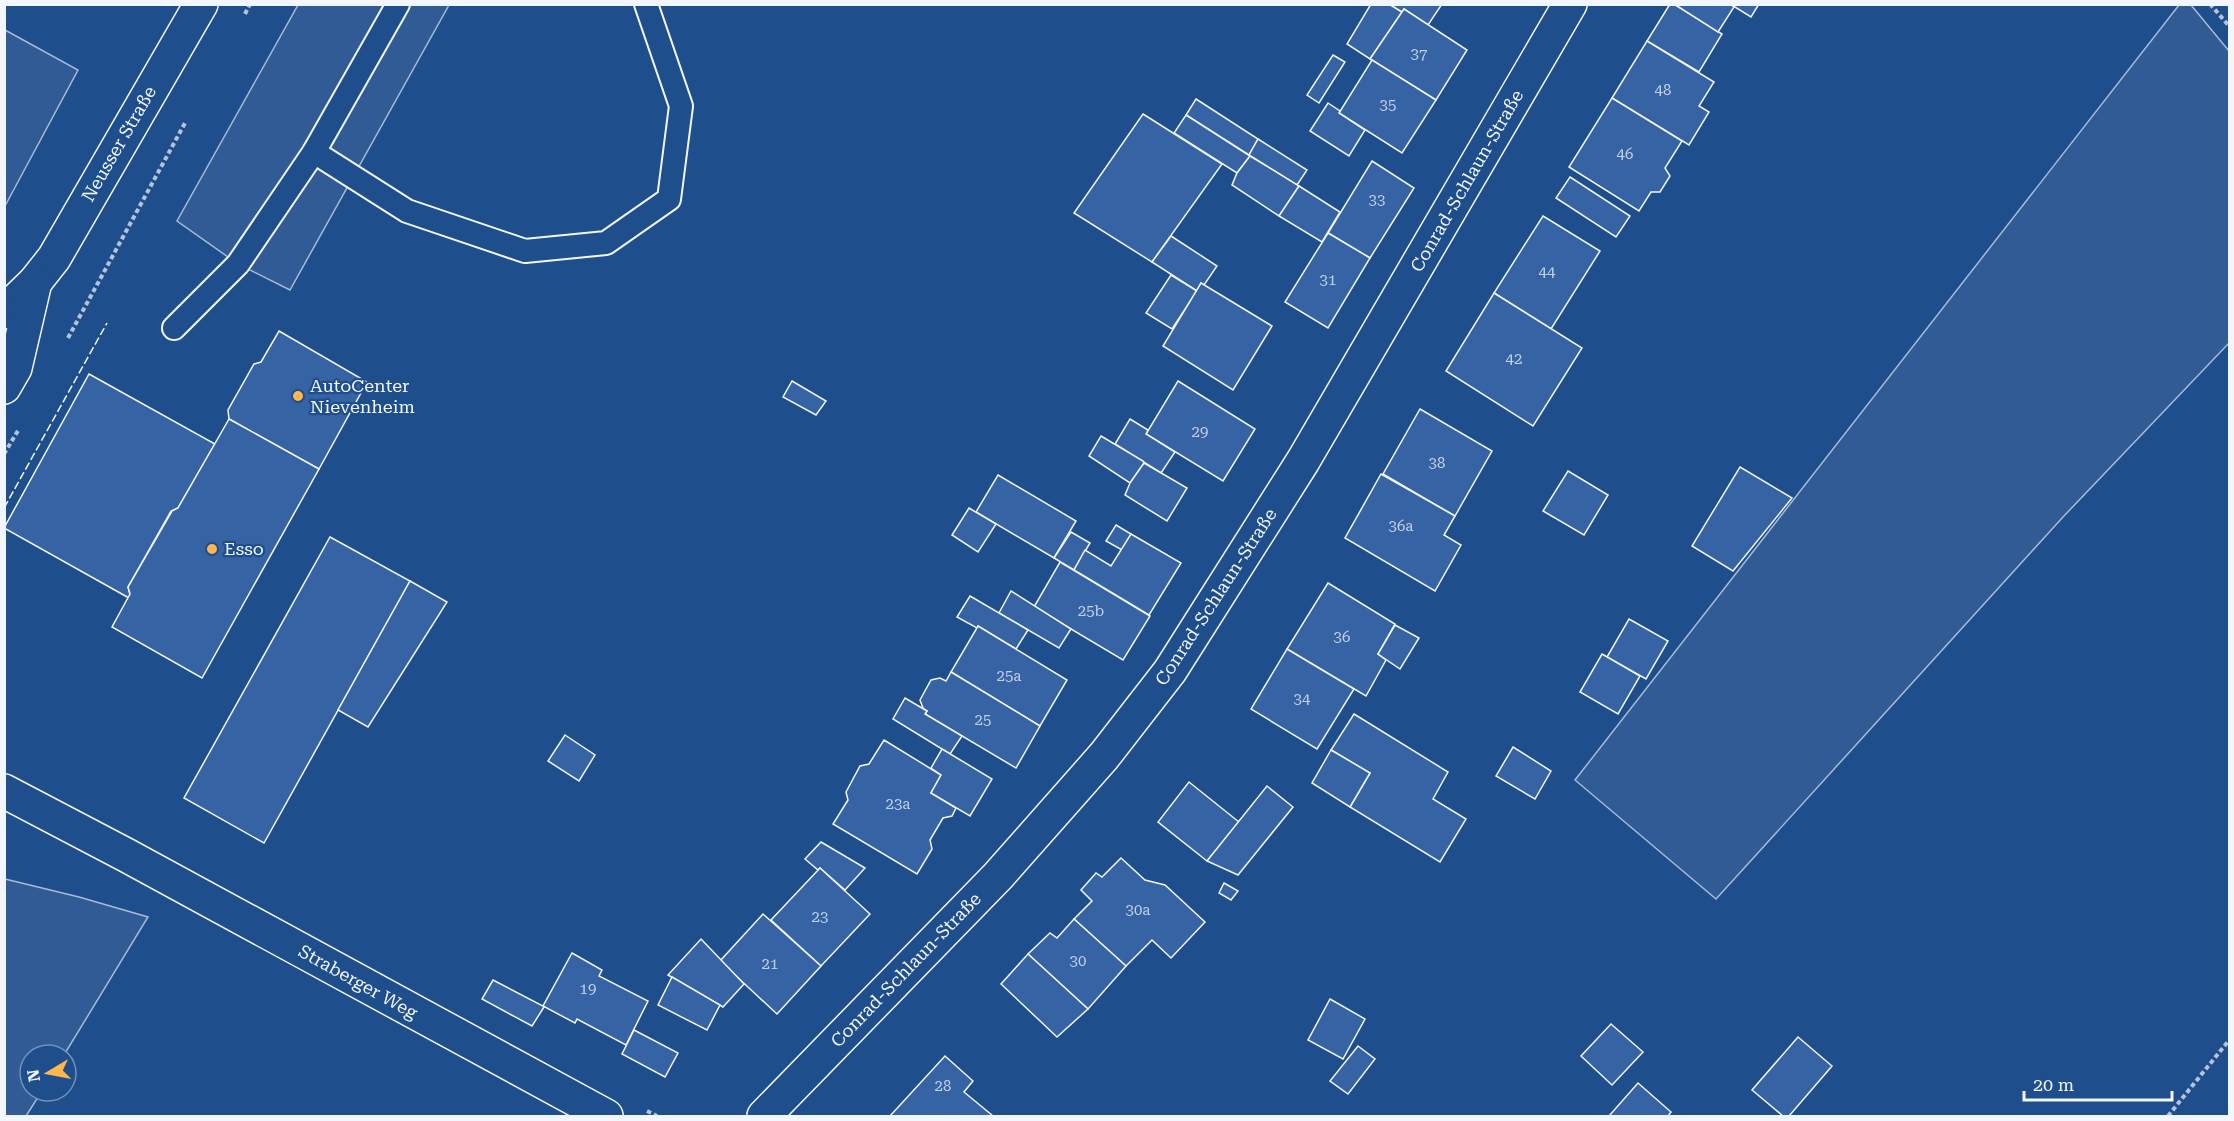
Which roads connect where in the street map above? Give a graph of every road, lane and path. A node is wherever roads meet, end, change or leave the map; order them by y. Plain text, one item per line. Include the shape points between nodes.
1 (201, 4) edge
2 (250, 4) edge
3 (398, 4) edge
4 (646, 4) edge
5 (1570, 4) edge
6 (2210, 4) edge
7 (244, 15) dead end
8 (2229, 27) edge
9 (188, 119) dead end
10 (314, 152) junction
11 (35, 282) junction
12 (4, 312) edge
13 (174, 328) dead end
14 (68, 339) dead end
15 (4, 387) edge
16 (22, 423) dead end
17 (4, 454) edge
18 (4, 791) edge
19 (4, 816) edge
20 (111, 847) junction
21 (2229, 1039) edge
22 (606, 1116) edge
23 (764, 1116) edge
24 (2168, 1116) edge

1 - 11 street, Neusser Straße via 54,258
2 - 7 path
3 - 10 lane
4 - 10 lane via 681,106 669,199 606,243 525,251 407,211
5 - 23 street, Conrad-Schlaun-Straße via 1303,460 1170,671 1104,756 998,876
6 - 8 path
9 - 14 path
10 - 13 lane via 238,264
11 - 12 street, Neusser Straße
11 - 15 street, Neusser Straße via 15,368
16 - 17 path
18 - 20 street, Straberger Weg
19 - 20 street, Straberger Weg
20 - 22 street, Straberger Weg
21 - 24 path

